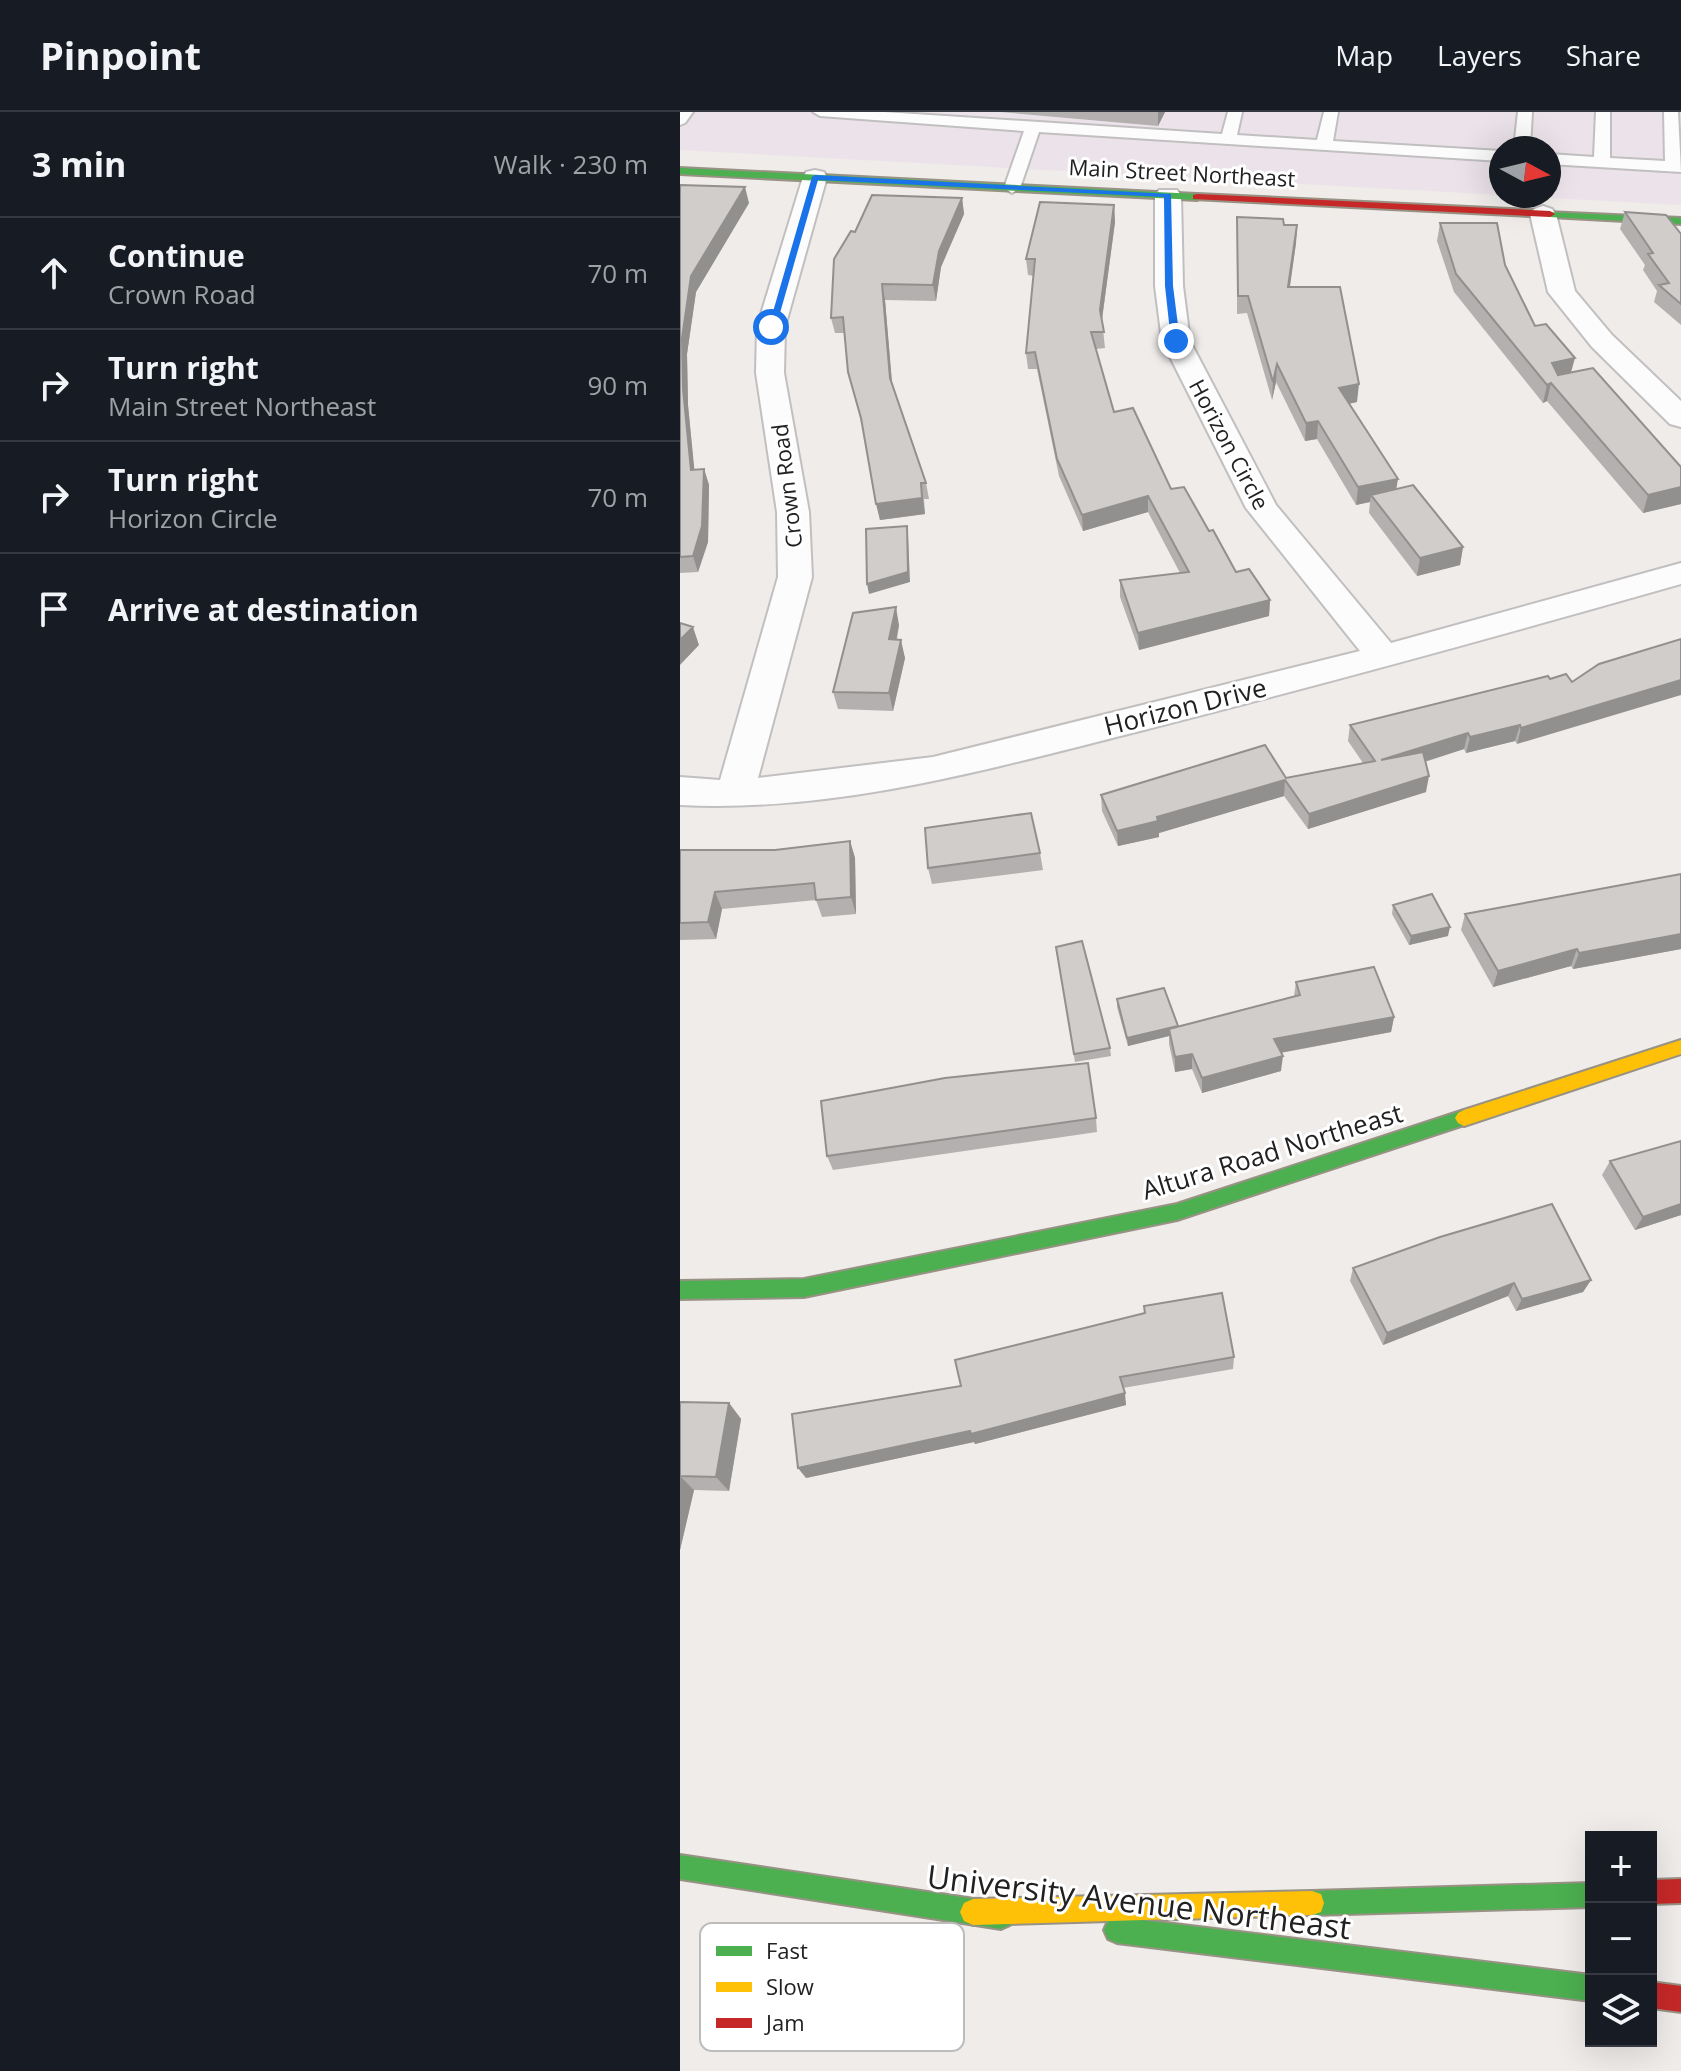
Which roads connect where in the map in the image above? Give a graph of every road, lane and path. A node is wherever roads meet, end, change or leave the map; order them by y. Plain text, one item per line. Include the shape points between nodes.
1 (686, 112) edge
2 (820, 112) edge
3 (1235, 112) edge
4 (1331, 112) edge
5 (1525, 112) edge
6 (1603, 112) edge
7 (1671, 112) edge
8 (886, 114) edge
9 (680, 120) edge
10 (1033, 127) junction
11 (1523, 136) edge
12 (1228, 139) junction
13 (1324, 145) junction
14 (1489, 155) edge
15 (1561, 160) edge
16 (1602, 162) junction
17 (1677, 167) edge
18 (680, 171) edge
19 (815, 177) junction
20 (1012, 188) junction
21 (1168, 195) junction
22 (1543, 214) junction
23 (1681, 221) edge
24 (1681, 418) edge
25 (1681, 573) edge
26 (1383, 657) junction
27 (680, 791) edge
28 (735, 794) junction
29 (1681, 1047) edge
30 (680, 1290) edge
31 (680, 1867) edge
32 (1681, 1891) edge
33 (1657, 1892) edge
34 (1585, 1895) edge
35 (973, 1912) junction
36 (1585, 1987) edge
37 (1657, 1996) edge
38 (1681, 1999) edge

1 - 9 lane
2 - 8 lane
3 - 12 lane
4 - 13 lane
5 - 11 lane
6 - 16 lane
7 - 17 lane
8 - 10 lane
10 - 12 lane
10 - 20 lane
12 - 13 lane
13 - 14 lane
15 - 16 lane
16 - 17 lane
18 - 19 main road, Main Street Northeast
19 - 20 main road, Main Street Northeast
19 - 28 street, Crown Road via 771,327 770,373 793,512 795,577
20 - 21 main road, Main Street Northeast
21 - 22 main road, Main Street Northeast
21 - 26 street, Horizon Circle via 1176,341 1262,508
22 - 23 main road, Main Street Northeast
22 - 24 street via 1562,292 1602,341
25 - 26 street, Horizon Drive
26 - 28 street, Horizon Drive via 933,770
27 - 28 street, Horizon Drive
29 - 30 main road, Altura Road Northeast via 1177,1212 804,1288
31 - 35 main road, University Avenue Northeast
32 - 33 main road
34 - 35 main road
35 - 36 main road, University Avenue Northeast
37 - 38 main road

